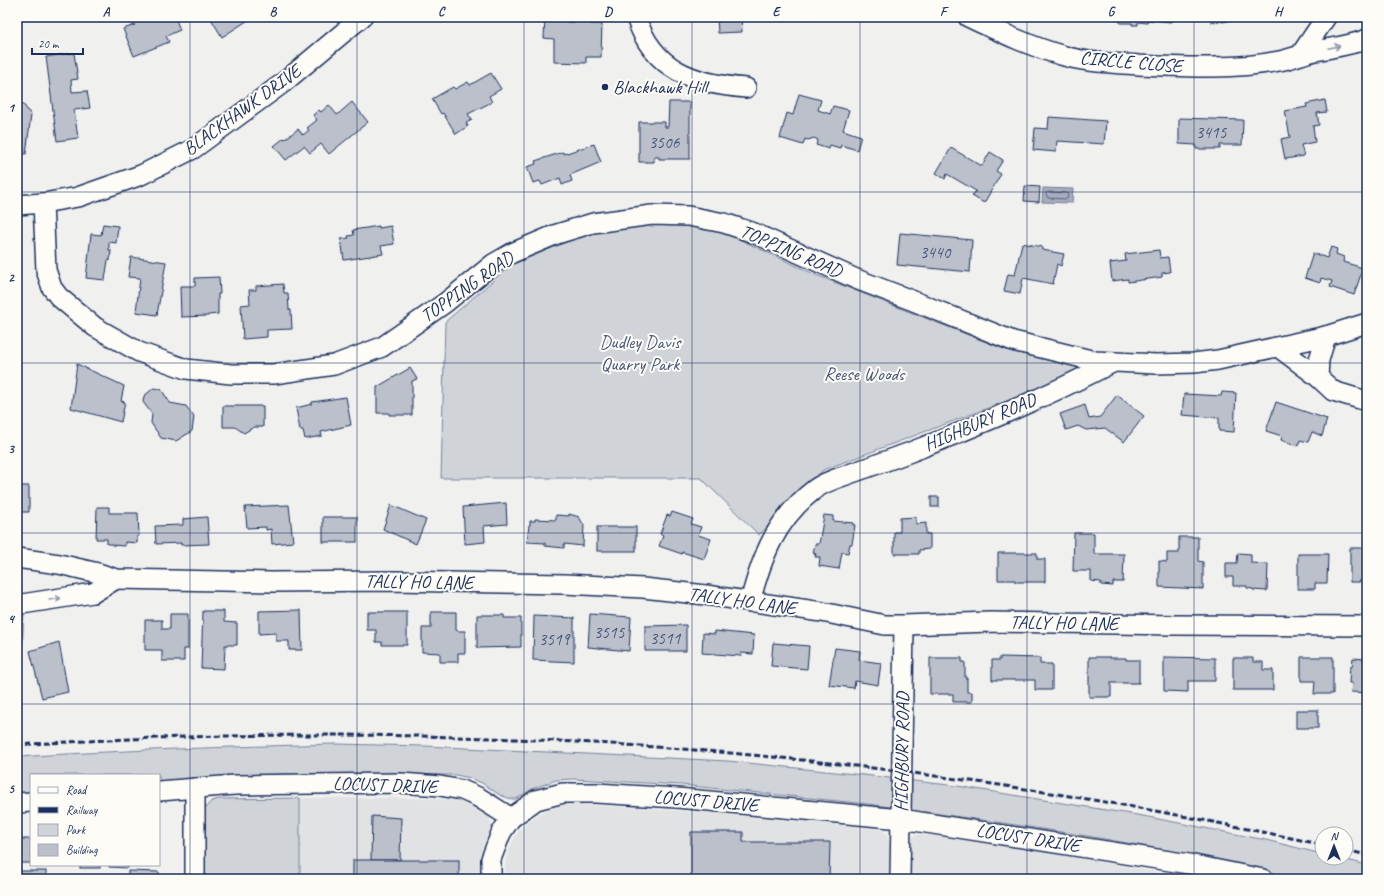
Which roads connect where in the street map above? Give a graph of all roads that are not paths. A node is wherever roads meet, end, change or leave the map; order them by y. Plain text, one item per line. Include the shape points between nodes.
1 (362, 17) edge
2 (636, 17) edge
3 (968, 17) edge
4 (1326, 17) edge
5 (1367, 39) edge
6 (1301, 54) junction
7 (746, 88) dead end
8 (43, 203) junction
9 (17, 205) edge
10 (1367, 323) edge
11 (1326, 336) junction
12 (1278, 347) junction
13 (1115, 362) junction
14 (1318, 377) junction
15 (1367, 400) edge
16 (17, 558) edge
17 (116, 579) junction
18 (17, 602) edge
19 (750, 602) junction
20 (904, 625) junction
21 (1367, 626) edge
22 (195, 788) junction
23 (160, 792) edge
24 (30, 802) edge
25 (17, 803) edge
26 (511, 818) junction
27 (901, 819) junction
28 (195, 879) edge
29 (491, 879) edge
30 (900, 879) edge
31 (1263, 879) edge

1 - 8 street, BLACKHAWK DRIVE via 283,83 193,149 141,175 78,197
2 - 7 street via 641,32 652,49 678,72 705,83
3 - 6 street, CIRCLE CLOSE via 1061,55 1102,63 1214,67 1279,61
4 - 6 street
6 -> 5 street, CIRCLE CLOSE
8 - 9 street, BLACKHAWK DRIVE
8 - 13 street, TOPPING ROAD via 46,270 52,288 59,297 95,328 139,352 186,369 231,374 274,374 334,364 382,347 445,303 493,264 512,253 593,222 652,215 688,216 724,223 754,233 863,281 1013,341 1092,361
10 - 11 street, HIGHBURY ROAD
11 - 12 street, HIGHBURY ROAD
11 - 14 street via 1319,360
12 - 13 street, HIGHBURY ROAD via 1194,363
12 - 14 street
13 - 19 street, HIGHBURY ROAD via 998,416 816,488 790,512 778,528 758,572
14 - 15 street via 1333,391
16 - 17 street, TALLY HO LANE via 59,564
18 -> 17 street via 22,604 92,593
17 - 19 street, TALLY HO LANE via 564,584 644,588
19 - 20 street, TALLY HO LANE via 822,612 885,625
20 - 21 street, TALLY HO LANE via 990,622
20 - 27 street, HIGHBURY ROAD
22 - 23 street, LOCUST DRIVE
22 - 26 street, LOCUST DRIVE via 235,785 402,783 440,786 478,796
22 - 28 street
24 - 25 street
26 - 27 street, LOCUST DRIVE via 536,800 563,793 596,792
26 - 29 street via 501,833 491,859
27 - 30 street, HIGHBURY ROAD
27 - 31 street, LOCUST DRIVE via 1189,864

